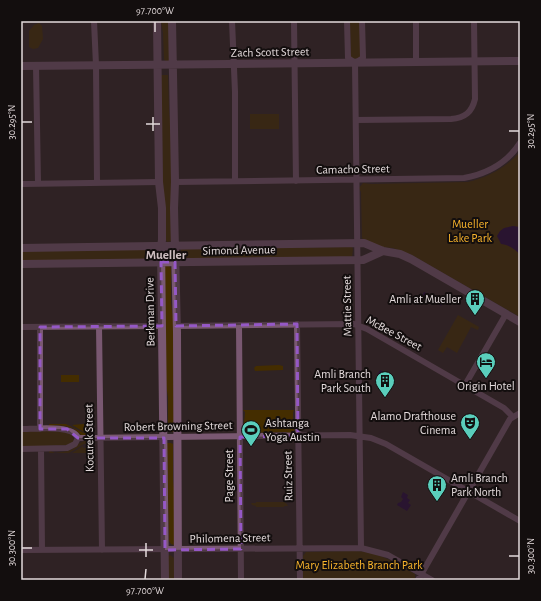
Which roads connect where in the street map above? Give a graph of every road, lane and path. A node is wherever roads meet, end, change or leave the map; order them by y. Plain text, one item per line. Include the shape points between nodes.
1 (94, 21) edge
2 (157, 21) edge
3 (172, 21) edge
4 (232, 21) edge
5 (294, 21) edge
6 (347, 21) edge
7 (362, 21) edge
8 (416, 21) edge
9 (474, 21) edge
10 (520, 61) edge
11 (416, 62) junction
12 (475, 62) junction
13 (355, 63) junction
14 (234, 64) junction
15 (294, 64) junction
16 (158, 65) junction
17 (173, 65) junction
18 (21, 66) edge
19 (36, 66) junction
20 (96, 66) junction
21 (356, 120) junction
22 (520, 143) edge
23 (357, 180) junction
24 (235, 181) junction
25 (296, 181) junction
26 (97, 182) junction
27 (159, 182) junction
28 (175, 182) junction
29 (21, 184) edge
30 (38, 184) junction
31 (357, 243) junction
32 (161, 246) junction
33 (175, 246) junction
34 (21, 248) edge
35 (383, 251) junction
36 (357, 260) junction
37 (161, 262) junction
38 (176, 262) junction
39 (21, 264) edge
40 (506, 314) junction
41 (520, 322) edge
42 (297, 324) junction
43 (239, 325) junction
44 (358, 325) junction
45 (99, 326) junction
46 (162, 326) junction
47 (176, 326) junction
48 (21, 327) edge
49 (40, 327) junction
50 (465, 385) junction
51 (520, 413) edge
52 (512, 416) junction
53 (21, 429) edge
54 (40, 429) junction
55 (298, 436) junction
56 (360, 436) junction
57 (177, 437) junction
58 (240, 437) junction
59 (78, 438) junction
60 (100, 438) junction
61 (164, 438) junction
62 (41, 448) junction
63 (21, 449) edge
64 (469, 491) junction
65 (520, 521) edge
66 (300, 548) junction
67 (361, 548) junction
68 (241, 549) junction
69 (21, 550) edge
70 (42, 550) junction
71 (102, 550) junction
72 (165, 550) junction
73 (178, 550) junction
74 (421, 574) junction
75 (165, 580) edge
76 (178, 580) edge
77 (241, 580) edge
78 (300, 580) edge
79 (418, 580) edge
80 (432, 580) edge

1 - 20 street
2 - 16 street, Berkman Drive
3 - 17 street
4 - 14 street
5 - 15 street
6 - 13 street, Mattie Street via 348,58
7 - 13 street, Mattie Street via 363,58
8 - 11 street
9 - 12 street
10 - 12 street, Zach Scott Street
11 - 12 street, Zach Scott Street
11 - 13 street, Zach Scott Street
12 - 21 street via 475,99 464,117
13 - 15 street, Zach Scott Street
13 - 21 street, Mattie Street
14 - 15 street, Zach Scott Street
14 - 17 street, Zach Scott Street
14 - 24 street
15 - 25 street
16 - 17 street, Zach Scott Street
16 - 20 street, Zach Scott Street
16 - 27 street, Berkman Drive
17 - 28 street
18 - 19 street, Zach Scott Street
19 - 20 street, Zach Scott Street
19 - 30 street
20 - 26 street
21 - 23 street, Mattie Street
22 - 23 street, Camacho Street via 508,158 474,176 453,179
23 - 25 street, Camacho Street
23 - 31 street, Mattie Street
24 - 25 street, Camacho Street
24 - 28 street, Camacho Street
26 - 27 street
26 - 30 street
27 - 32 street, Berkman Drive via 162,208
28 - 33 street
29 - 30 street
31 - 33 street, Simond Avenue
31 - 35 street, Simond Avenue via 366,243
31 - 36 street, Mattie Street
32 - 33 street, Simond Avenue
32 - 34 street, Simond Avenue
32 - 37 street, Berkman Drive
33 - 38 street
35 - 36 street, Simond Avenue via 366,260
35 - 40 street, Simond Avenue via 411,259
36 - 38 street, Simond Avenue
36 - 44 street, Mattie Street
37 - 38 street, Simond Avenue
37 - 39 street, Simond Avenue
37 - 46 street, Berkman Drive
38 - 47 street
40 - 41 street, Simond Avenue
40 - 50 street
42 - 43 street, McBee Street
42 - 44 street, McBee Street
42 - 55 street, Ruiz Street
43 - 47 street, McBee Street
43 - 58 street, Page Street
44 - 50 street, McBee Street
44 - 56 street, Mattie Street
45 - 46 street
45 - 49 street
45 - 60 street, Kocurek Street
46 - 61 street, Berkman Drive
47 - 57 street
48 - 49 street
49 - 54 street
50 - 52 street, McBee Street via 504,408
51 - 52 street
52 - 64 street
53 - 54 street, Robert Browning Street
54 - 59 street, Robert Browning Street via 67,429 74,432
55 - 56 street, Robert Browning Street
55 - 58 street, Robert Browning Street
55 - 66 street, Ruiz Street
56 - 64 street, Robert Browning Street via 386,444
56 - 67 street, Mattie Street
57 - 58 street, Robert Browning Street
57 - 61 street, Robert Browning Street
57 - 73 street
58 - 68 street, Page Street
59 - 60 street, Robert Browning Street
59 - 62 street via 70,447
60 - 61 street, Robert Browning Street
60 - 71 street, Kocurek Street
61 - 72 street, Berkman Drive
62 - 63 street
62 - 70 street
64 - 65 street, Robert Browning Street
64 - 74 street
66 - 67 street, Philomena Street
66 - 68 street, Philomena Street
66 - 78 street, Ruiz Street
67 - 74 street, Philomena Street via 388,555
68 - 73 street, Philomena Street
68 - 77 street, Page Street
69 - 70 street, Philomena Street
70 - 71 street, Philomena Street
71 - 72 street, Philomena Street
72 - 73 street, Philomena Street
72 - 75 street, Berkman Drive
73 - 76 street
74 - 79 street
74 - 80 street, Philomena Street

